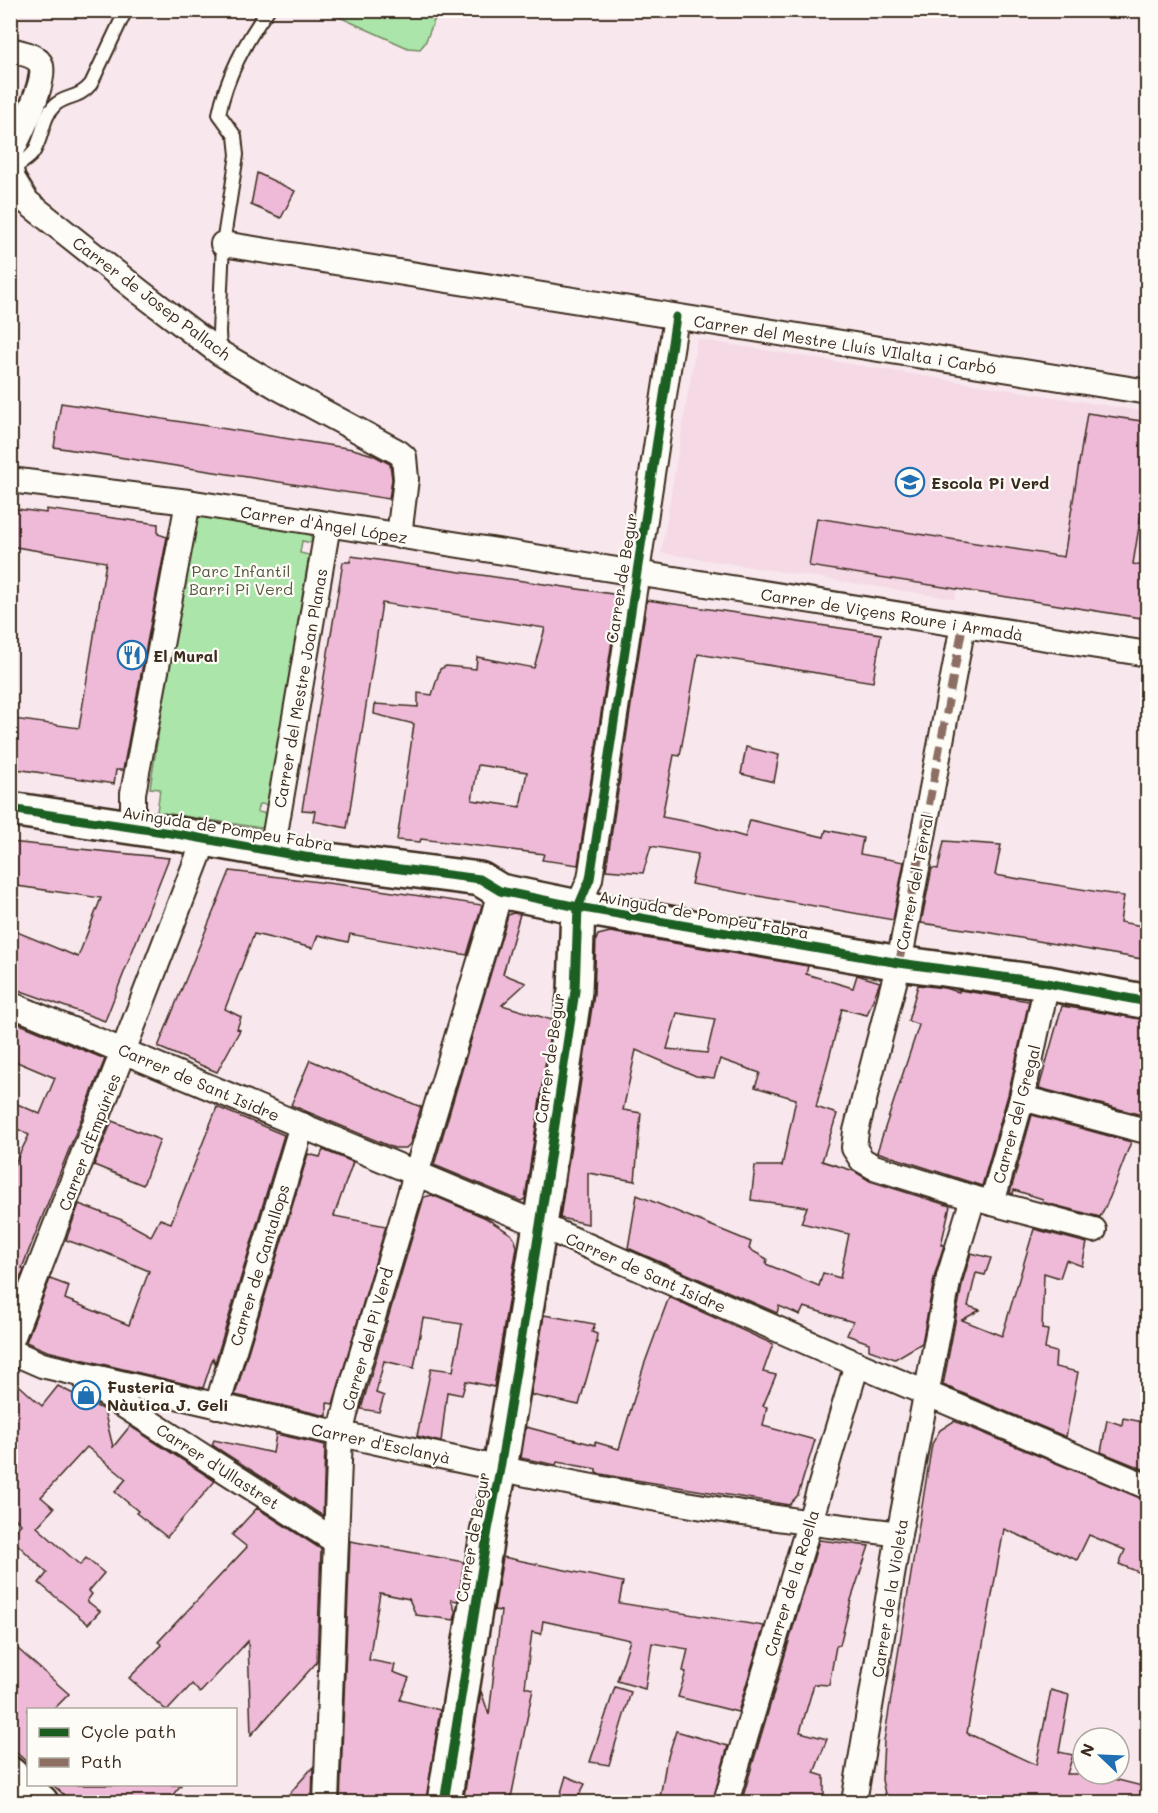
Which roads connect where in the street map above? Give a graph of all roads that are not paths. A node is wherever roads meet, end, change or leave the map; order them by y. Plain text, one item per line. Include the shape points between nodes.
1 (126, 10) edge
2 (268, 10) edge
3 (10, 50) edge
4 (10, 158) edge
5 (11, 168) edge
6 (19, 202) edge
7 (223, 244) junction
8 (676, 317) junction
9 (220, 353) junction
10 (1148, 392) edge
11 (10, 480) edge
12 (188, 502) junction
13 (328, 525) junction
14 (399, 536) junction
15 (636, 574) junction
16 (963, 625) junction
17 (1148, 654) edge
18 (10, 809) edge
19 (133, 828) junction
20 (205, 839) junction
21 (272, 851) junction
22 (500, 891) junction
23 (578, 907) junction
24 (899, 963) junction
25 (1047, 983) junction
26 (1148, 1002) edge
27 (10, 1004) edge
28 (124, 1051) junction
29 (1022, 1098) junction
30 (302, 1125) junction
31 (1142, 1130) dead end
32 (417, 1173) junction
33 (982, 1201) junction
34 (540, 1225) junction
35 (1094, 1230) dead end
36 (10, 1344) edge
37 (10, 1351) edge
38 (72, 1372) junction
39 (859, 1372) junction
40 (926, 1394) junction
41 (216, 1406) junction
42 (340, 1435) junction
43 (500, 1469) junction
44 (1148, 1487) edge
45 (809, 1522) junction
46 (899, 1534) junction
47 (335, 1541) junction
48 (10, 1774) edge
49 (41, 1803) edge
50 (326, 1803) edge
51 (444, 1803) edge
52 (726, 1803) edge
53 (855, 1803) edge

1 - 5 lane via 91,84 85,92 54,106 33,154
2 - 7 lane via 241,55 219,114 235,136 237,155
3 - 4 street via 35,58 43,71
5 - 6 street, Carrer de Josep Pallach
6 - 9 street, Carrer de Josep Pallach
7 - 8 street, Carrer del Mestre Lluís VIlalta i Carbó
7 - 9 lane
8 - 10 street, Carrer del Mestre Lluís VIlalta i Carbó
8 - 15 street, Carrer de Begur
9 - 14 street, Carrer de Josep Pallach via 404,457 406,479
11 - 12 street, Carrer d'Àngel López
12 - 13 street, Carrer d'Àngel López
12 - 19 street via 133,793
13 - 14 street, Carrer d'Àngel López
13 - 21 street, Carrer del Mestre Joan Planas
14 - 15 street, Carrer d'Àngel López
15 - 16 street, Carrer de Viçens Roure i Armadà
15 - 23 street, Carrer de Begur via 590,879
16 - 17 street, Carrer de Viçens Roure i Armadà
16 - 24 street, Carrer del Terral
18 - 19 street, Avinguda de Pompeu Fabra
19 - 20 street, Avinguda de Pompeu Fabra
20 - 21 street, Avinguda de Pompeu Fabra
20 - 28 street, Carrer d'Empúries
21 - 22 street, Avinguda de Pompeu Fabra via 480,879
22 - 23 street, Avinguda de Pompeu Fabra
22 - 32 street, Carrer del Pi Verd
23 - 24 street, Avinguda de Pompeu Fabra
23 - 34 street, Carrer de Begur via 575,991
24 - 25 street, Avinguda de Pompeu Fabra
24 - 33 street, Carrer del Terral via 854,1148 862,1160 874,1167
25 - 26 street, Avinguda de Pompeu Fabra
25 - 29 street, Carrer del Gregal
27 - 28 street, Carrer de Sant Isidre
28 - 30 street, Carrer de Sant Isidre
28 - 36 street, Carrer d'Empúries
29 - 31 street
29 - 33 street, Carrer del Gregal
30 - 32 street, Carrer de Sant Isidre
30 - 41 street, Carrer de Cantallops
32 - 34 street, Carrer de Sant Isidre
32 - 42 street, Carrer del Pi Verd
33 - 35 street
33 - 40 street, Carrer del Gregal via 949,1277
34 - 39 street, Carrer de Sant Isidre
34 - 43 street, Carrer de Begur
37 - 38 street, Carrer d'Esclanyà
38 - 41 street, Carrer d'Esclanyà
38 - 47 street, Carrer d'Ullastret
39 - 39 street via 909,1398 917,1411 893,1523 821,1515
39 - 40 street, Carrer de Sant Isidre
39 - 45 street, Carrer de la Roella
40 - 44 street, Carrer de Sant Isidre
40 - 46 street, Carrer de la Violeta
41 - 42 street, Carrer d'Esclanyà
42 - 43 street, Carrer d'Esclanyà
42 - 47 street, Carrer del Pi Verd
43 - 45 street, Carrer d'Esclanyà
43 - 51 street, Carrer de Begur
45 - 46 street, Carrer d'Esclanyà
45 - 52 street, Carrer de la Roella
46 - 53 street, Carrer de la Violeta
47 - 50 street, Carrer del Pi Verd
48 - 49 street

